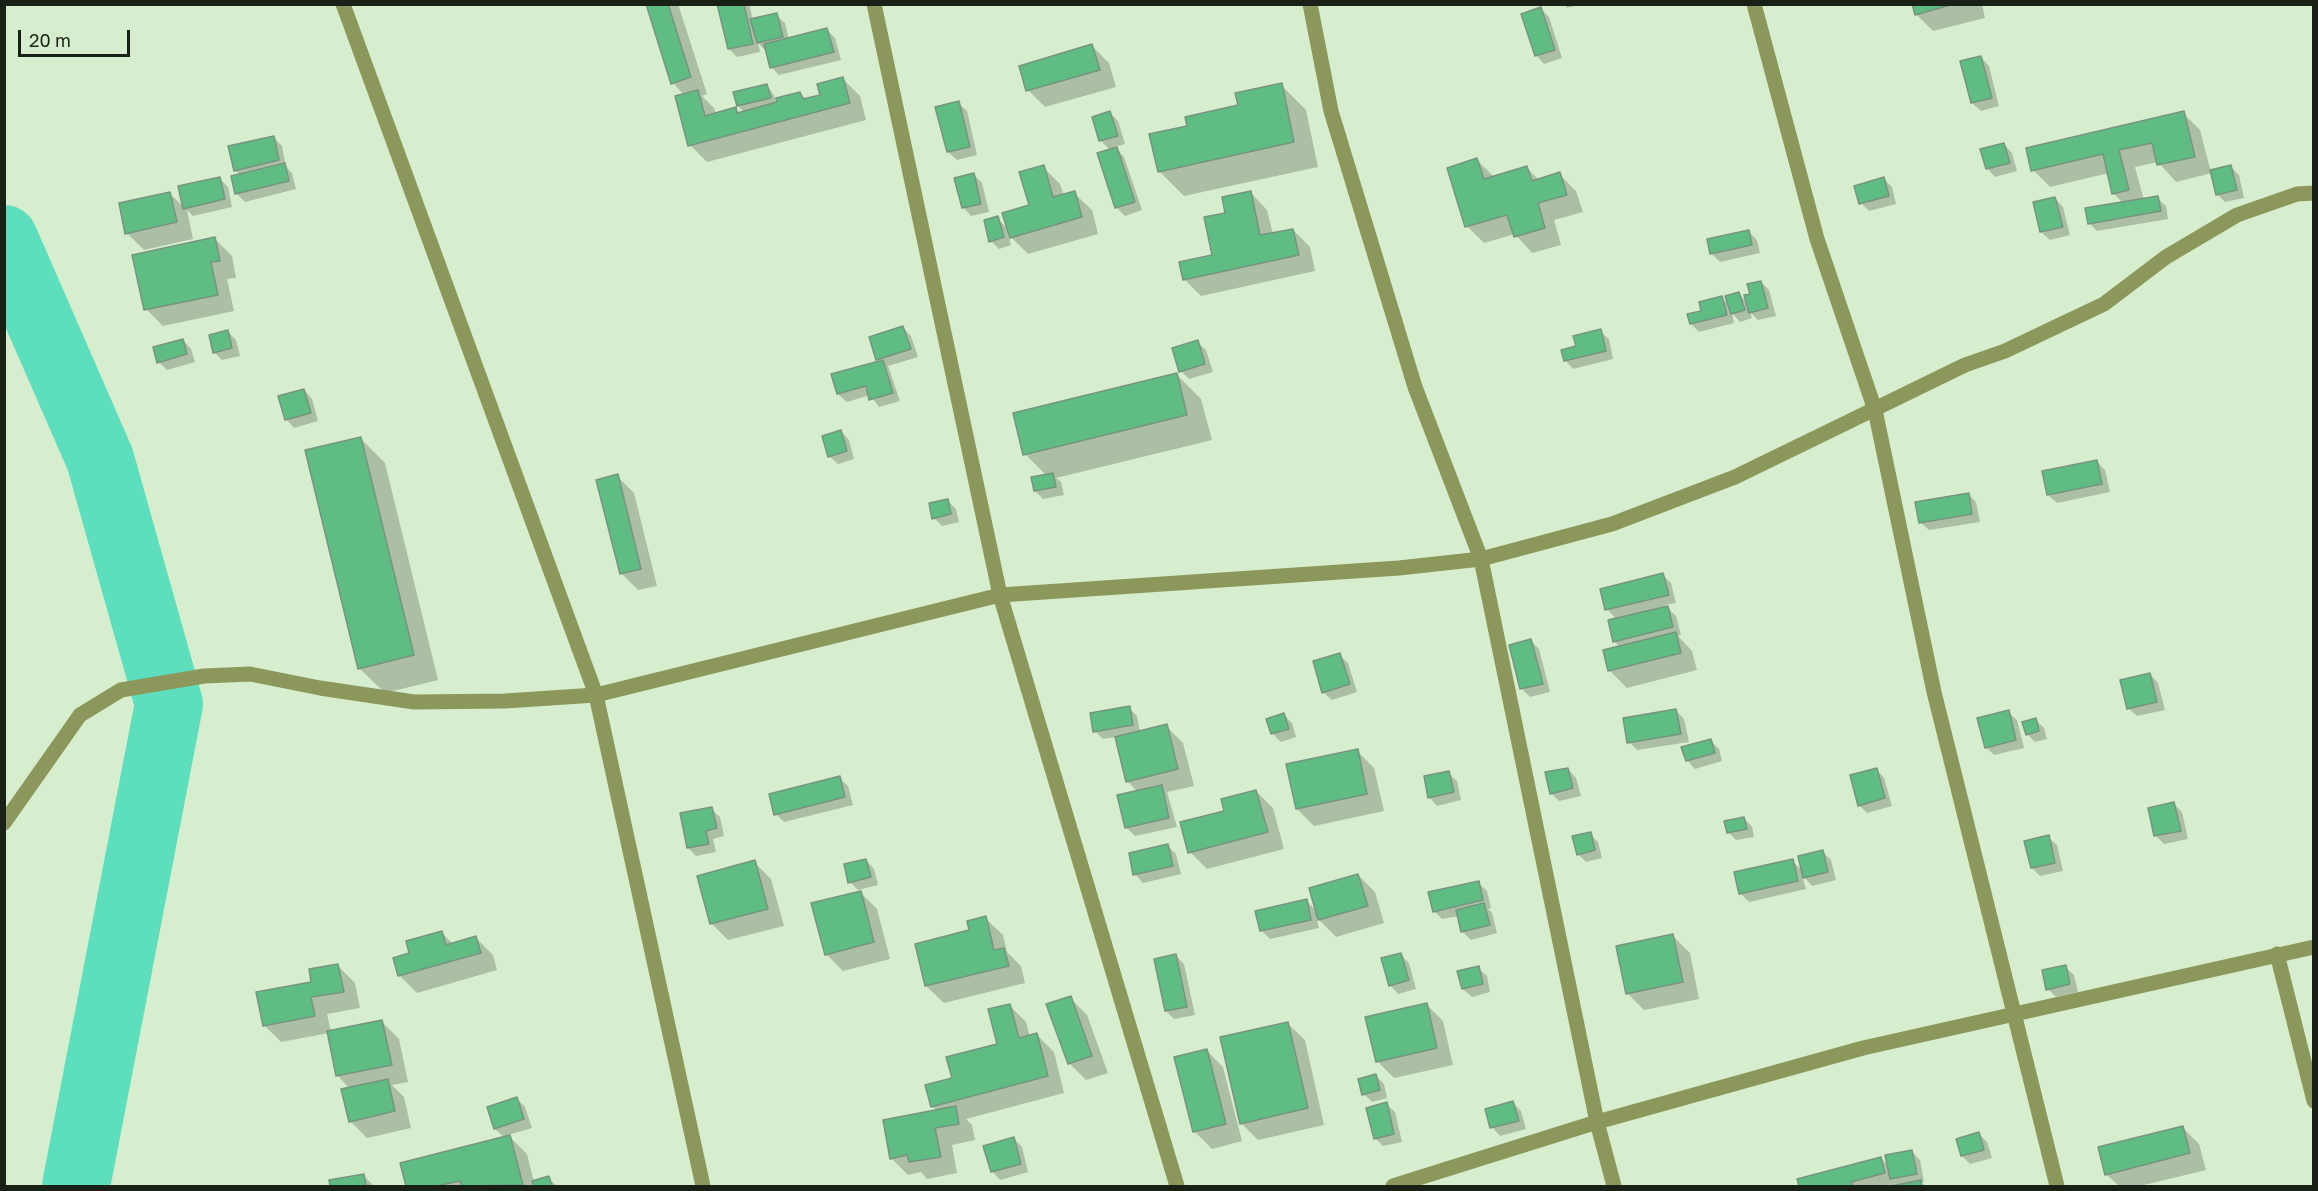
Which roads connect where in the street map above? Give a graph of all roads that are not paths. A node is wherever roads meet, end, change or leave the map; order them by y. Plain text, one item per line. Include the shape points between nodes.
1 (343, 4) edge
2 (874, 4) edge
3 (1310, 4) edge
4 (1754, 4) edge
5 (2313, 193) edge
6 (1875, 410) junction
7 (1481, 559) junction
8 (1000, 595) junction
9 (596, 695) junction
10 (4, 823) edge
11 (2313, 947) edge
12 (2277, 954) junction
13 (2015, 1012) junction
14 (2313, 1101) edge
15 (1597, 1122) junction
16 (703, 1186) edge
17 (1177, 1186) edge
18 (1393, 1186) edge
19 (1614, 1186) edge
20 (2057, 1186) edge

1 - 9 street
2 - 8 street
3 - 7 street via 1331,111 1408,364
4 - 6 street via 1817,239
5 - 6 street via 2297,194 2237,214 2166,257 2103,304 2004,351 1965,364
6 - 7 street via 1735,477 1612,524
6 - 13 street via 1934,692
7 - 8 street via 1351,572
7 - 15 street
8 - 9 street
8 - 17 street
9 - 10 street via 414,702 250,674 204,675 121,690 80,716
9 - 16 street
11 - 12 street
12 - 13 street
12 - 14 street
13 - 15 street via 1863,1048
13 - 20 street
15 - 18 street
15 - 19 street

